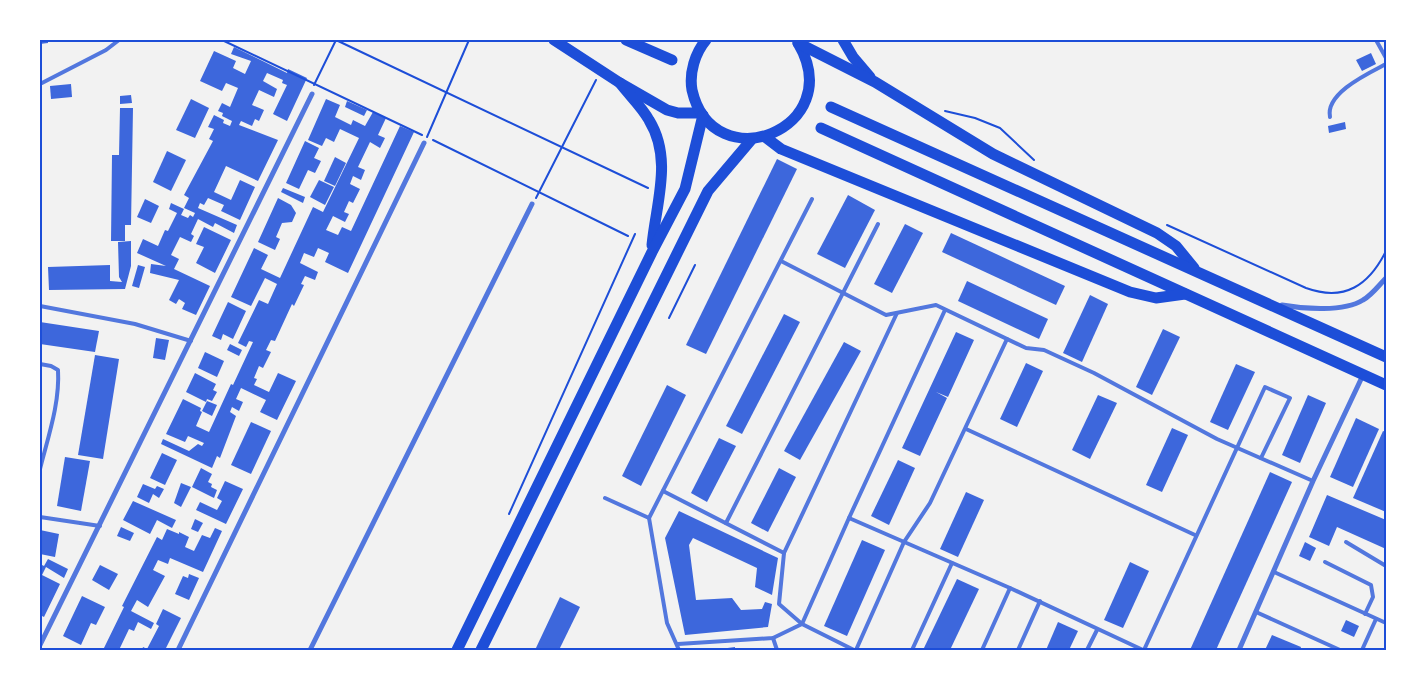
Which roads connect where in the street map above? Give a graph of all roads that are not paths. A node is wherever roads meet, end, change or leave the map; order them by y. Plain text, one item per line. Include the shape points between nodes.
1 (119, 40) edge
2 (554, 40) edge
3 (626, 40) edge
4 (706, 40) edge
5 (843, 40) edge
6 (1376, 40) edge
7 (797, 42) edge
8 (1386, 58) edge
9 (672, 60) dead end
10 (1386, 64) edge
11 (875, 82) junction
12 (620, 83) junction
13 (40, 84) edge
14 (312, 94) road end
15 (831, 107) dead end
16 (702, 114) junction
17 (1330, 117) dead end
18 (821, 128) dead end
19 (765, 137) junction
20 (752, 140) junction
21 (424, 143) road end
22 (812, 199) dead end
23 (532, 204) road end
24 (878, 224) dead end
25 (652, 252) junction
26 (781, 261) junction
27 (1196, 271) junction
28 (1386, 278) edge
29 (843, 293) junction
30 (1185, 294) junction
31 (1263, 302) junction
32 (40, 306) edge
33 (944, 310) junction
34 (898, 313) junction
35 (1007, 339) junction
36 (192, 341) junction
37 (1386, 357) edge
38 (40, 364) edge
39 (1363, 375) junction
40 (1386, 385) edge
41 (966, 429) junction
42 (1237, 448) junction
43 (1261, 458) junction
44 (40, 469) edge
45 (1313, 481) junction
46 (663, 491) junction
47 (605, 498) dead end
48 (40, 517) edge
49 (649, 518) junction
50 (849, 518) junction
51 (726, 523) junction
52 (100, 526) junction
53 (1196, 535) junction
54 (904, 542) junction
55 (1346, 542) dead end
56 (784, 553) junction
57 (1325, 562) dead end
58 (952, 563) junction
59 (1386, 566) edge
60 (1274, 572) junction
61 (1010, 588) junction
62 (1040, 602) junction
63 (1256, 612) junction
64 (1365, 614) junction
65 (1376, 619) junction
66 (802, 624) junction
67 (1386, 624) edge
68 (1097, 630) junction
69 (772, 638) junction
70 (678, 644) junction
71 (40, 645) edge
72 (178, 650) edge
73 (310, 650) edge
74 (457, 650) edge
75 (481, 650) edge
76 (680, 650) edge
77 (777, 650) edge
78 (855, 650) edge
79 (912, 650) edge
80 (982, 650) edge
81 (1018, 650) edge
82 (1087, 650) edge
83 (1144, 650) edge
84 (1239, 650) edge
85 (1340, 650) edge
86 (1362, 650) edge

1 - 13 lane
2 - 12 main road
3 - 9 main road
4 - 16 main road via 692,71 695,100
5 - 11 main road
6 - 8 lane
7 - 11 main road
7 - 19 main road via 804,54 810,78 805,103 790,123
10 - 17 lane via 1340,92 1332,104
11 - 27 main road via 993,154 1157,233 1176,246
12 - 16 main road via 667,110
12 - 25 main road via 649,119 660,150 663,183 655,215
14 - 36 street
15 - 27 main road
16 - 20 main road via 723,132
16 - 25 main road via 685,189
18 - 30 main road
19 - 20 main road
19 - 30 main road via 781,149 1130,292 1156,298
20 - 75 main road via 708,191
21 - 72 street
22 - 26 lane
23 - 73 street
24 - 29 lane
25 - 74 main road
26 - 29 lane
26 - 46 lane
27 - 31 main road
28 - 31 street via 1363,300 1347,305 1317,309
29 - 34 lane via 886,315
29 - 51 lane
30 - 39 main road
31 - 37 main road
32 - 36 lane via 135,324
33 - 34 lane via 936,305
33 - 35 lane
33 - 50 lane
34 - 56 lane
35 - 41 lane
35 - 42 lane via 1026,348 1044,350 1094,373
36 - 52 street
38 - 44 lane via 58,370 59,379
39 - 40 main road
39 - 45 street
41 - 53 lane
41 - 54 lane via 930,503
42 - 43 lane
42 - 43 lane via 1265,387 1290,398
42 - 53 lane
43 - 45 lane
45 - 60 street
46 - 49 lane
46 - 51 lane
47 - 49 lane
48 - 52 lane
49 - 70 lane via 667,624
50 - 54 lane
50 - 66 lane
51 - 56 lane
52 - 71 street
53 - 83 lane
54 - 58 lane
54 - 78 lane
55 - 59 lane
56 - 66 lane via 779,604
57 - 64 lane via 1371,585 1372,597
58 - 61 lane
58 - 79 lane
60 - 63 street
60 - 64 lane
61 - 62 lane
61 - 80 lane
62 - 68 lane
62 - 81 lane
63 - 84 street
63 - 85 lane
64 - 65 lane
65 - 67 lane
65 - 86 lane
66 - 69 lane
66 - 78 lane
68 - 82 lane
68 - 83 lane
69 - 70 lane
69 - 77 lane
70 - 76 lane

